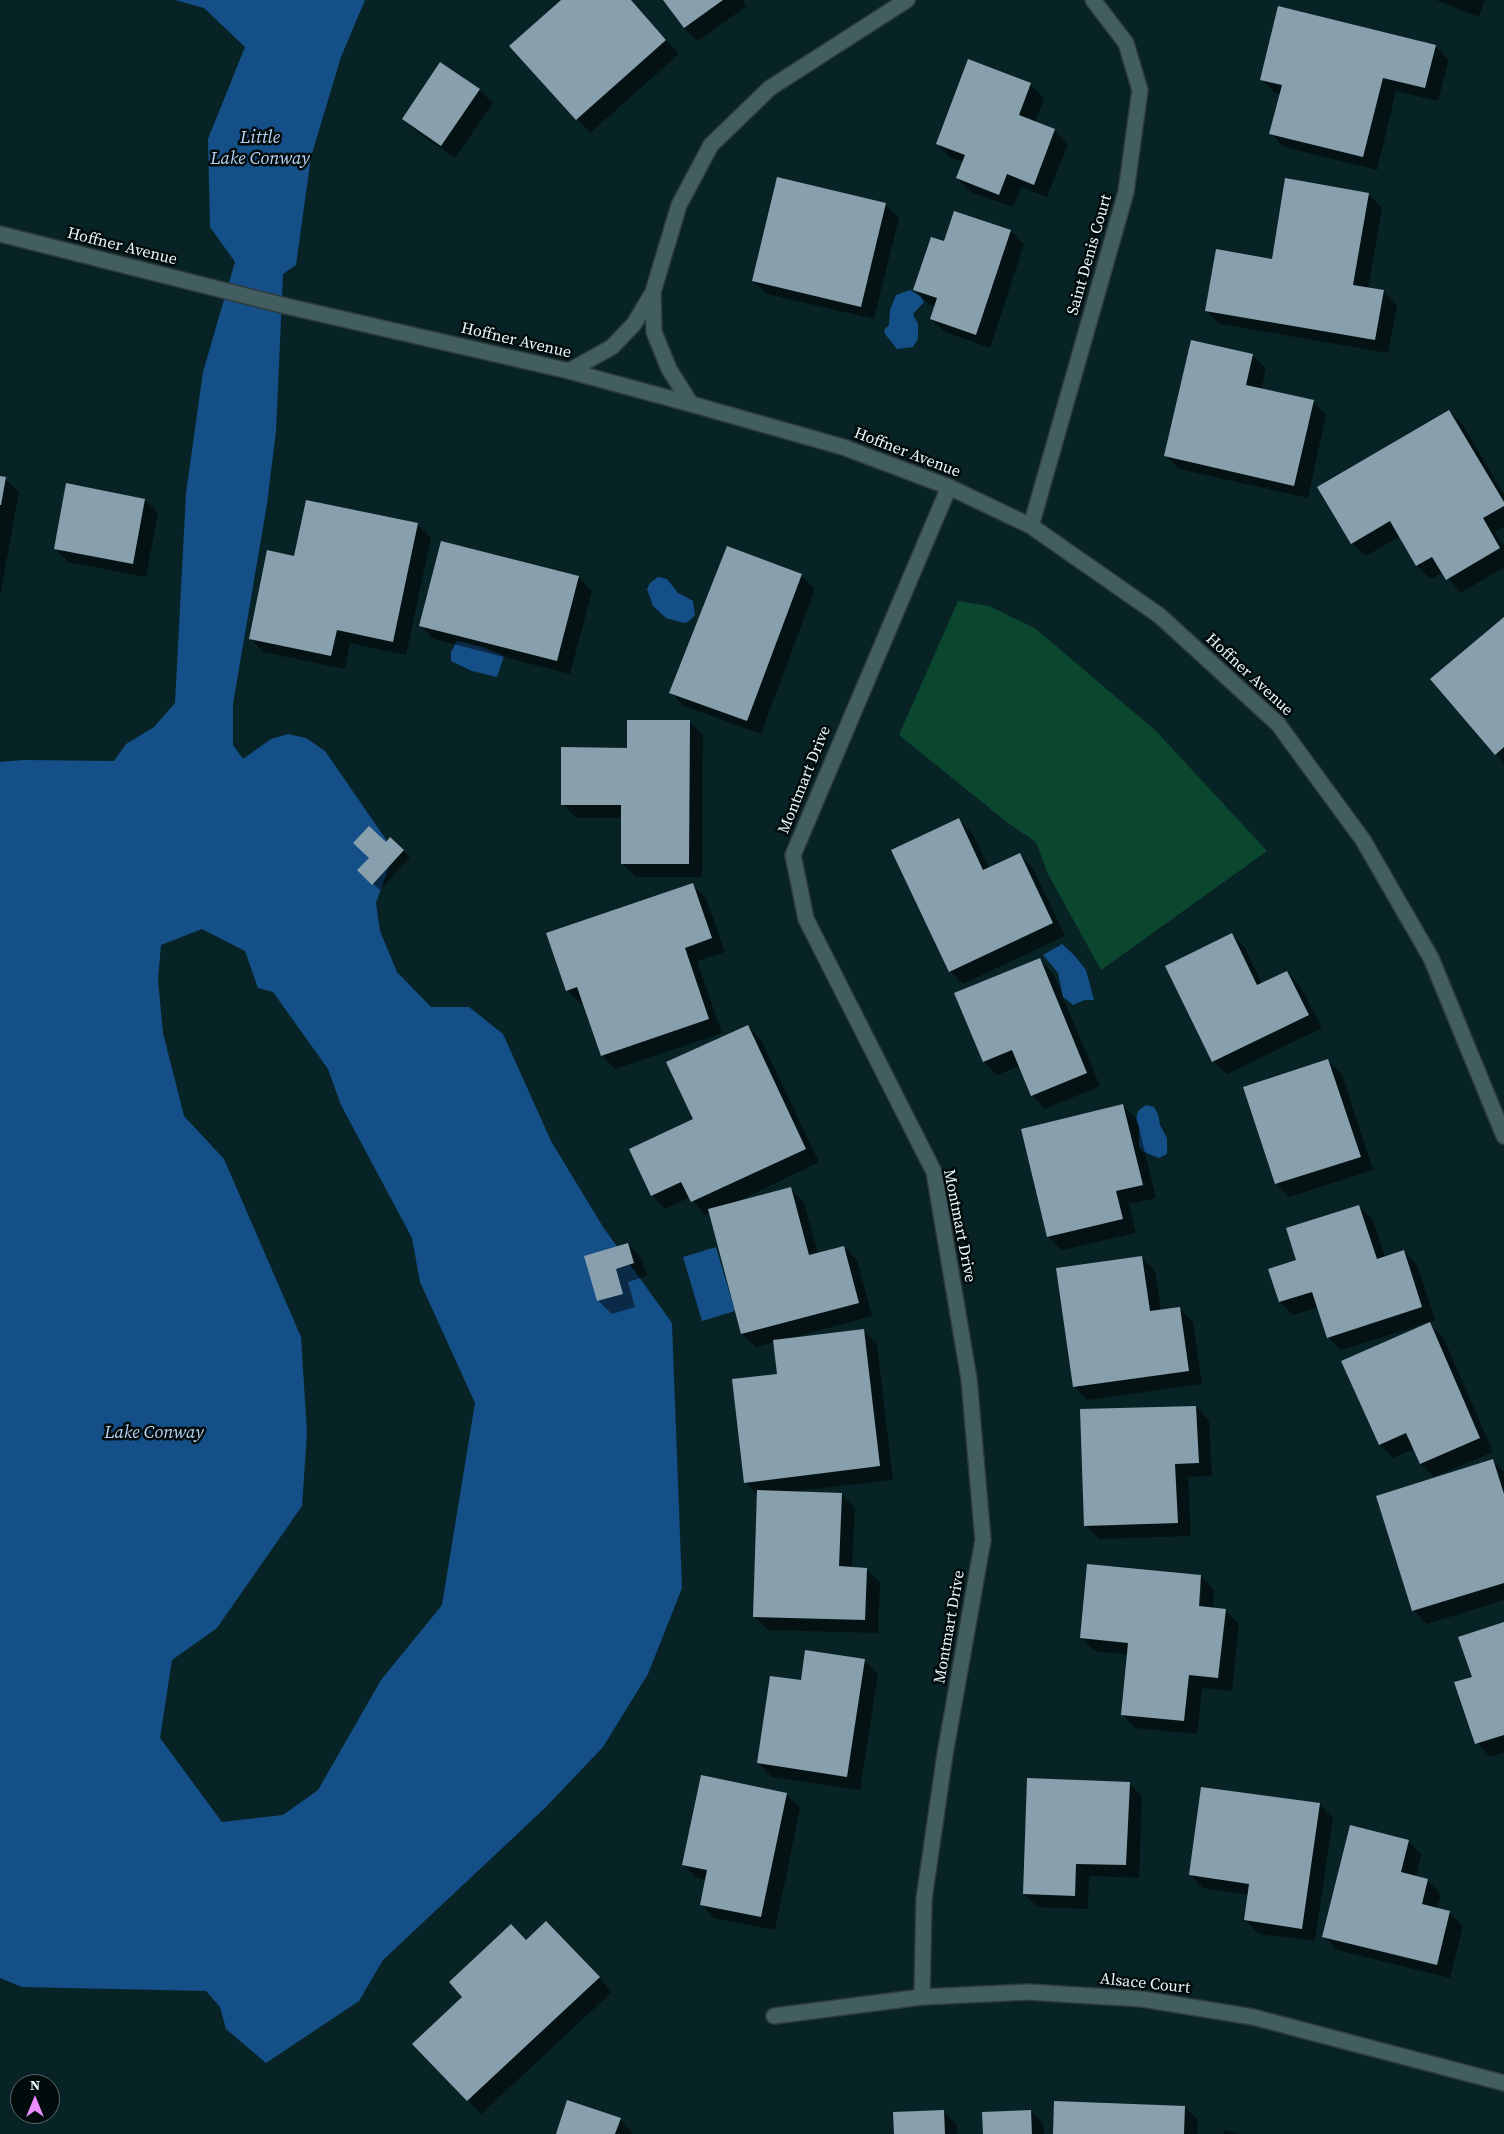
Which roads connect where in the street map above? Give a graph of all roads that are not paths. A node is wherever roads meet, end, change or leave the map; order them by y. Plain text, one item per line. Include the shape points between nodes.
1 (907, 0) edge
2 (1093, 0) edge
3 (0, 234) edge
4 (653, 292) junction
5 (569, 371) junction
6 (691, 404) junction
7 (949, 487) junction
8 (1031, 526) junction
9 (1504, 1136) edge
10 (922, 1997) junction
11 (774, 2016) dead end
12 (1504, 2083) edge

1 - 4 street via 770,88 711,145 679,205
2 - 8 street, Saint Denis Court via 1126,43 1140,90 1126,192
3 - 5 street, Hoffner Avenue via 286,306
4 - 5 street via 634,324 612,347
4 - 6 street via 654,332 669,369
5 - 6 street, Hoffner Avenue
6 - 7 street, Hoffner Avenue via 843,447
7 - 8 street, Hoffner Avenue
7 - 10 street, Montmart Drive via 793,855 806,919 934,1172 969,1379 983,1540 945,1754 924,1899
8 - 9 street, Hoffner Avenue via 1160,616 1278,724 1363,840 1431,958
10 - 11 street, Alsace Court
10 - 12 street, Alsace Court via 1028,1992 1142,1999 1253,2017

